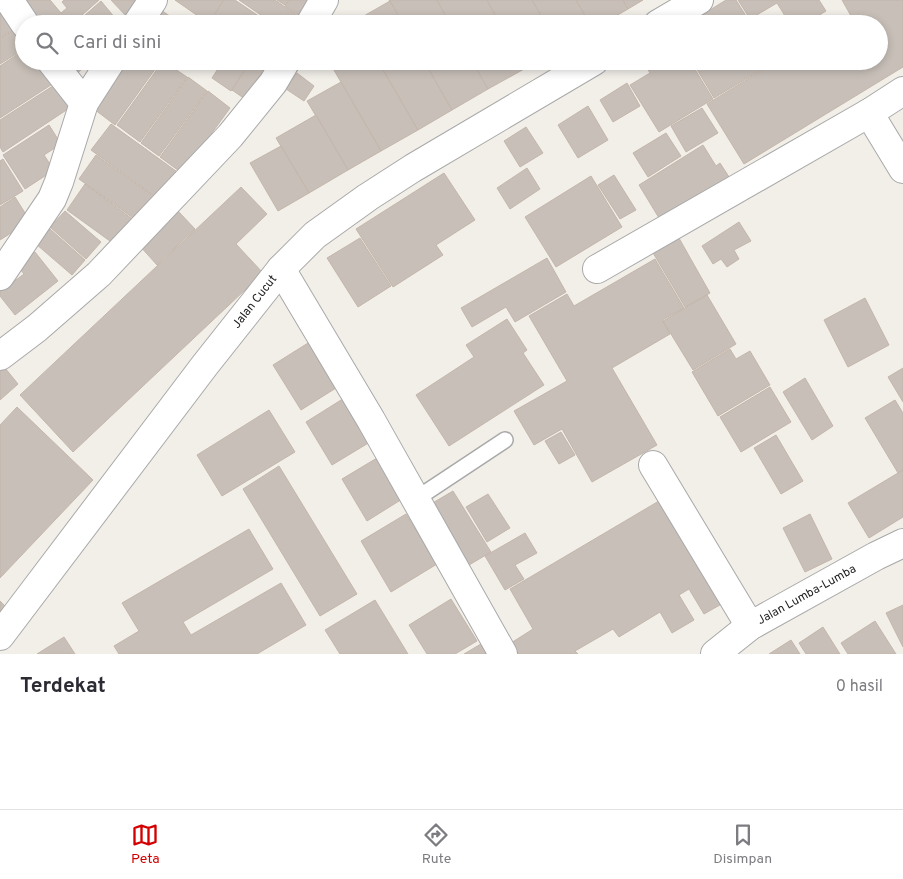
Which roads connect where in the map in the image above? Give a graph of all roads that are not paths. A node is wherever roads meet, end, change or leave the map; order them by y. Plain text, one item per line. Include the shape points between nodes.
1 (9, 0) edge
2 (153, 0) edge
3 (324, 0) edge
4 (698, 0) edge
5 (19, 15) edge
6 (143, 15) edge
7 (315, 15) edge
8 (673, 15) edge
9 (58, 70) edge
10 (106, 70) edge
11 (281, 70) edge
12 (579, 70) edge
13 (903, 91) edge
14 (84, 103) junction
15 (869, 113) junction
16 (903, 169) edge
17 (281, 269) junction
18 (597, 269) dead end
19 (0, 276) edge
20 (2, 349) edge
21 (505, 440) dead end
22 (653, 464) dead end
23 (416, 499) junction
24 (903, 543) edge
25 (750, 626) junction
26 (0, 636) edge
27 (503, 654) edge
28 (715, 654) edge

1 - 5 street
2 - 6 street
3 - 7 street
4 - 8 street
9 - 14 street
10 - 14 street
11 - 20 street via 230,136 99,274 37,328
12 - 17 street, Jalan Cucut via 368,197 315,235
13 - 15 street
14 - 19 street via 52,200
15 - 16 street
15 - 18 street
17 - 23 street
17 - 26 street, Jalan Cucut
21 - 23 lane
22 - 25 street
23 - 27 street
24 - 25 street, Jalan Lumba-Lumba
25 - 28 street, Jalan Lumba-Lumba

